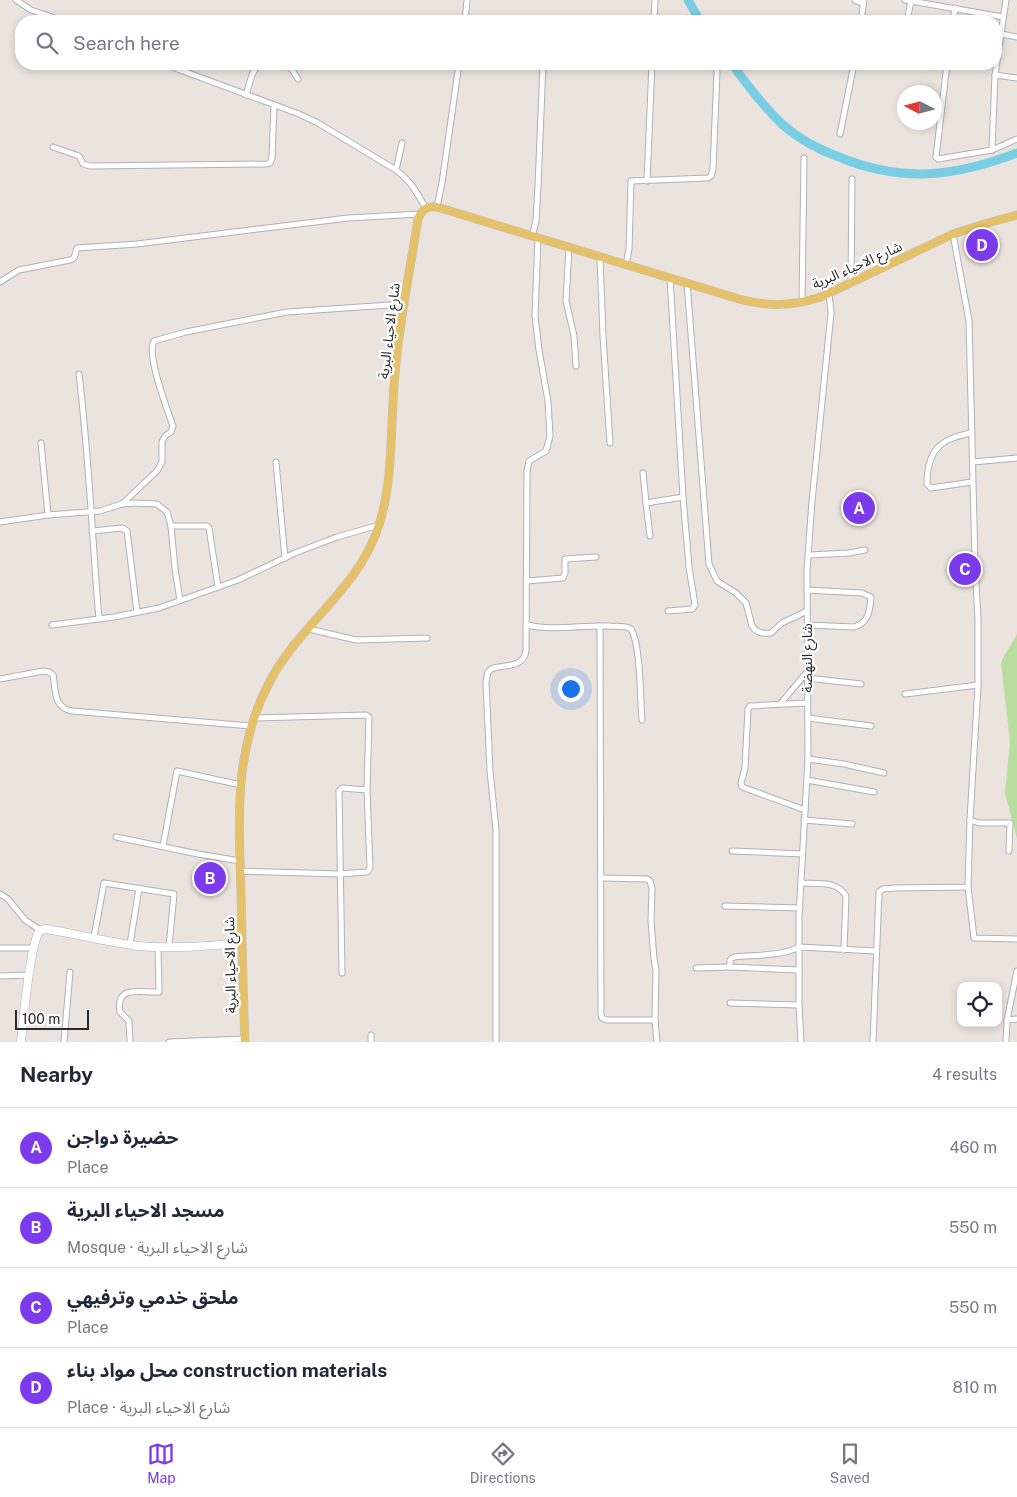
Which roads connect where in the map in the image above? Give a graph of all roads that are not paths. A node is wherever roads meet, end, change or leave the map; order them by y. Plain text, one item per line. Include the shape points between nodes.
1 (16, 0) edge
2 (467, 0) edge
3 (655, 0) edge
4 (855, 0) edge
5 (908, 0) edge
6 (1006, 0) edge
7 (864, 2) edge
8 (955, 8) junction
9 (46, 15) edge
10 (466, 15) edge
11 (654, 15) edge
12 (862, 15) edge
13 (907, 15) edge
14 (954, 15) edge
15 (997, 15) edge
16 (1003, 16) joint
17 (1002, 22) edge
18 (1002, 34) edge
19 (1017, 36) edge
20 (179, 70) edge
21 (255, 70) edge
22 (292, 70) edge
23 (458, 70) edge
24 (543, 70) edge
25 (652, 70) edge
26 (716, 70) edge
27 (853, 70) edge
28 (946, 70) edge
29 (996, 70) edge
30 (995, 75) junction
31 (1017, 78) edge
32 (298, 79) dead end
33 (246, 96) junction
34 (274, 106) junction
35 (840, 134) dead end
36 (1017, 139) edge
37 (402, 143) dead end
38 (53, 147) dead end
39 (992, 150) junction
40 (804, 158) dead end
41 (396, 170) junction
42 (852, 179) dead end
43 (648, 181) junction
44 (437, 207) junction
45 (423, 211) junction
46 (1017, 215) edge
47 (953, 234) junction
48 (535, 237) junction
49 (569, 248) junction
50 (600, 257) junction
51 (626, 265) junction
52 (670, 278) junction
53 (0, 282) edge
54 (851, 282) junction
55 (687, 283) junction
56 (829, 293) junction
57 (802, 302) junction
58 (404, 304) junction
59 (576, 366) dead end
60 (79, 374) dead end
61 (972, 433) junction
62 (41, 443) dead end
63 (610, 443) dead end
64 (1017, 458) edge
65 (276, 462) dead end
66 (973, 462) junction
67 (643, 473) dead end
68 (972, 482) junction
69 (684, 497) junction
70 (646, 503) junction
71 (122, 504) junction
72 (92, 512) junction
73 (48, 515) junction
74 (0, 522) edge
75 (380, 525) junction
76 (170, 526) junction
77 (92, 531) junction
78 (650, 536) dead end
79 (865, 550) dead end
80 (808, 555) junction
81 (596, 556) dead end
82 (285, 558) junction
83 (527, 582) junction
84 (218, 587) junction
85 (807, 590) junction
86 (180, 600) junction
87 (668, 611) dead end
88 (807, 611) junction
89 (137, 612) junction
90 (99, 619) junction
91 (52, 625) dead end
92 (527, 626) junction
93 (600, 626) junction
94 (808, 626) junction
95 (309, 629) junction
96 (427, 638) dead end
97 (807, 671) junction
98 (0, 678) edge
99 (807, 678) junction
100 (861, 684) dead end
101 (978, 685) junction
102 (905, 694) dead end
103 (807, 703) junction
104 (780, 704) junction
105 (255, 718) junction
106 (808, 718) junction
107 (642, 720) dead end
108 (251, 726) junction
109 (871, 726) dead end
110 (808, 759) junction
111 (884, 773) dead end
112 (807, 780) junction
113 (240, 785) junction
114 (367, 790) junction
115 (874, 792) dead end
116 (805, 810) junction
117 (804, 820) junction
118 (970, 820) junction
119 (852, 824) dead end
120 (116, 837) dead end
121 (163, 846) junction
122 (732, 851) dead end
123 (1009, 851) dead end
124 (802, 854) junction
125 (240, 861) junction
126 (240, 872) junction
127 (340, 874) junction
128 (602, 878) junction
129 (801, 883) junction
130 (968, 887) junction
131 (139, 888) junction
132 (0, 894) edge
133 (725, 906) dead end
134 (800, 908) junction
135 (40, 930) junction
136 (94, 937) junction
137 (1017, 939) edge
138 (242, 943) junction
139 (130, 944) junction
140 (158, 947) junction
141 (799, 947) junction
142 (0, 948) edge
143 (35, 948) junction
144 (169, 948) junction
145 (844, 950) junction
146 (876, 951) junction
147 (730, 967) junction
148 (696, 968) dead end
149 (799, 970) junction
150 (1017, 971) edge
151 (70, 972) dead end
152 (342, 973) dead end
153 (29, 975) junction
154 (0, 976) edge
155 (730, 1003) dead end
156 (799, 1005) junction
157 (1017, 1019) edge
158 (655, 1020) junction
159 (1007, 1020) junction
160 (371, 1035) dead end
161 (245, 1040) edge
162 (216, 1041) edge
163 (21, 1042) edge
164 (64, 1042) edge
165 (130, 1042) edge
166 (169, 1042) edge
167 (371, 1042) edge
168 (496, 1042) edge
169 (657, 1042) edge
170 (801, 1042) edge
171 (873, 1042) edge
172 (1006, 1042) edge

1 - 9 street
2 - 10 street
3 - 11 street
4 - 7 street
5 - 8 street
5 - 13 street
6 - 16 street
7 - 12 street
8 - 14 street
8 - 15 street
16 - 17 street
18 - 19 street
20 - 33 street
21 - 33 street
22 - 32 street
23 - 44 street
24 - 48 street
25 - 43 street
26 - 43 street via 711,176
27 - 35 street
28 - 39 street via 936,158
29 - 30 street
30 - 31 street
30 - 39 street
33 - 34 street
34 - 38 street via 272,158 267,164 90,166 83,164 79,156
34 - 41 street via 311,120
36 - 39 street
37 - 41 street
40 - 57 street
41 - 45 street via 413,185
42 - 54 street
43 - 51 street via 630,183
44 - 45 main road, شارع الاحياء البرية
44 - 48 main road, شارع الاحياء البرية
45 - 53 street via 77,248 70,260 19,270
45 - 58 main road, شارع الاحياء البرية
46 - 47 main road, شارع الاحياء البرية
47 - 54 main road, شارع الاحياء البرية
47 - 61 street via 969,321
48 - 49 main road, شارع الاحياء البرية
48 - 83 street via 535,324 548,401 550,436 546,451 529,462 527,470
49 - 50 main road, شارع الاحياء البرية
49 - 59 street via 566,301 574,336
50 - 51 main road, شارع الاحياء البرية
50 - 63 street
51 - 52 main road, شارع الاحياء البرية
52 - 55 main road, شارع الاحياء البرية
52 - 69 street
54 - 56 main road, شارع الاحياء البرية
55 - 57 main road, شارع الاحياء البرية via 760,304 778,306
55 - 88 street via 709,564 717,581 746,603 752,626 760,633 771,633 782,623
56 - 57 main road, شارع الاحياء البرية
56 - 80 street, شارع النهضة via 831,313
58 - 71 street via 288,312 154,341 151,350 157,378 173,426 162,442 162,462 157,471
58 - 75 main road, شارع الاحياء البرية via 387,484
60 - 72 street
61 - 66 street
61 - 68 street via 937,447 927,468 927,484 931,488
62 - 73 street
64 - 66 street
65 - 82 street
66 - 68 street
67 - 70 street
68 - 101 street
69 - 70 street
69 - 87 street via 695,604 692,609
70 - 78 street
71 - 72 street
71 - 76 street via 157,504 167,512
72 - 73 street
72 - 77 street
73 - 74 street
75 - 82 street via 336,537
75 - 95 main road, شارع الاحياء البرية via 359,569
76 - 84 street via 209,528
76 - 86 street
77 - 89 street via 122,528 126,531
77 - 90 street
79 - 80 street
80 - 85 street, شارع النهضة
81 - 83 street via 565,559 563,578
82 - 84 street
83 - 92 street
84 - 86 street
85 - 88 street, شارع النهضة
85 - 94 street via 862,593 871,597 868,616 860,625
86 - 89 street
88 - 94 street, شارع النهضة
89 - 90 street
90 - 91 street
92 - 93 street
92 - 168 street via 523,660 518,664 494,668 486,676 496,830
93 - 107 street via 628,627 633,632
93 - 128 street
94 - 97 street, شارع النهضة
95 - 96 street via 356,640
95 - 105 main road, شارع الاحياء البرية via 270,681
97 - 99 street, شارع النهضة
97 - 104 street
98 - 108 street via 49,672 53,675 58,703 72,711
99 - 100 street
99 - 103 street, شارع النهضة
101 - 102 street
101 - 118 street
103 - 104 street
103 - 106 street, شارع النهضة
104 - 116 street via 753,705 748,709 745,768 740,785
105 - 108 main road, شارع الاحياء البرية
105 - 114 street via 367,715
106 - 109 street
106 - 110 street, شارع النهضة
108 - 113 main road, شارع الاحياء البرية
110 - 111 street
110 - 112 street, شارع النهضة
112 - 115 street
112 - 116 street, شارع النهضة
113 - 121 street via 177,771
113 - 125 main road, شارع الاحياء البرية
114 - 127 street via 369,870
114 - 127 street via 342,788 339,791
116 - 117 street, شارع النهضة
117 - 119 street
117 - 124 street, شارع النهضة
118 - 123 street via 979,823 1010,822
118 - 130 street
120 - 121 street
121 - 125 street
122 - 124 street
124 - 129 street, شارع النهضة
125 - 126 main road, شارع الاحياء البرية
126 - 127 street
126 - 138 main road, شارع الاحياء البرية
127 - 152 street
128 - 158 street via 650,881 656,970
128 - 158 street via 602,1018
129 - 134 street, شارع النهضة
129 - 145 street via 834,885 843,891 846,896
130 - 137 street via 974,938
130 - 146 street via 880,890
131 - 136 street via 104,883
131 - 139 street
131 - 144 street via 174,894
132 - 135 street via 25,920
133 - 134 street
134 - 141 street, شارع النهضة
135 - 136 main road
135 - 143 main road
136 - 139 main road
138 - 144 main road
138 - 161 main road, شارع الاحياء البرية
139 - 140 main road
140 - 144 main road
140 - 165 street via 159,992 128,992 120,1002 120,1012 129,1021
141 - 145 street
141 - 147 street via 766,955 735,957 730,960
141 - 149 street, شارع النهضة
142 - 143 street
143 - 153 main road
145 - 146 street
146 - 171 street
147 - 148 street
147 - 149 street
149 - 156 street, شارع النهضة
150 - 159 street
151 - 164 street
153 - 154 street
153 - 163 main road
155 - 156 street
156 - 170 street, شارع النهضة
157 - 159 street
158 - 169 street
159 - 172 street
160 - 167 street
161 - 162 street
162 - 166 street

